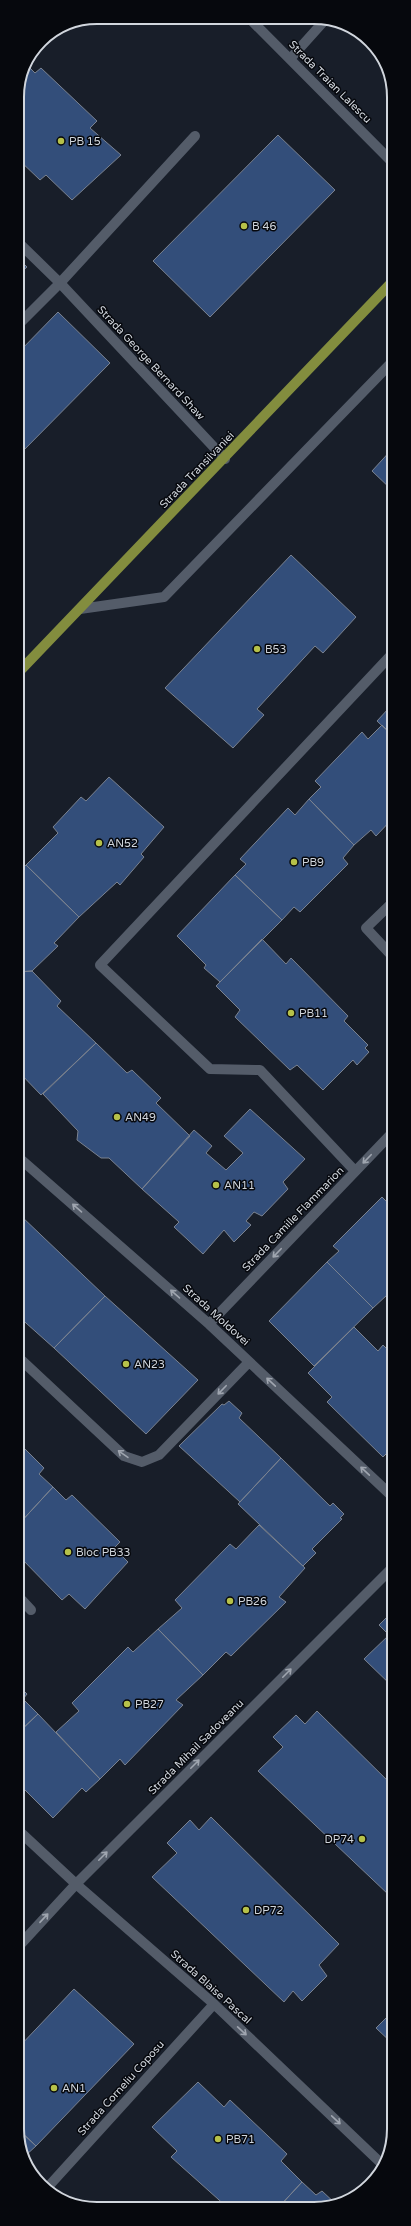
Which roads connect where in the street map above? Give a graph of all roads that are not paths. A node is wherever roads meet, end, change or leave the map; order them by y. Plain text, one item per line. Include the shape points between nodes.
1 (255, 24) edge
2 (321, 24) edge
3 (290, 59) junction
4 (194, 136) dead end
5 (387, 157) edge
6 (24, 248) edge
7 (60, 283) junction
8 (387, 287) edge
9 (24, 319) edge
10 (387, 367) edge
11 (225, 459) junction
12 (80, 609) junction
13 (387, 659) edge
14 (24, 667) edge
15 (387, 908) edge
16 (387, 950) edge
17 (387, 1138) edge
18 (24, 1162) edge
19 (355, 1170) junction
20 (209, 1324) junction
21 (24, 1362) edge
22 (249, 1362) junction
23 (387, 1491) edge
24 (387, 1573) edge
25 (24, 1602) edge
26 (31, 1610) dead end
27 (24, 1836) edge
28 (76, 1884) junction
29 (24, 1940) edge
30 (214, 2004) junction
31 (380, 2162) edge
32 (50, 2185) edge

1 - 3 street, Strada Traian Lalescu
2 - 3 street
3 - 5 street, Strada Traian Lalescu
4 - 7 street
6 - 7 street, Strada George Bernard Shaw
7 - 9 street
7 - 11 street, Strada George Bernard Shaw
8 - 11 main road, Strada Transilvaniei
10 - 12 street via 164,597
11 - 12 main road, Strada Transilvaniei
12 - 14 main road, Strada Transilvaniei
13 - 19 street via 100,965 210,1069 260,1070
15 - 16 street via 366,928
17 -> 19 street, Strada Camille Flammarion
20 -> 18 street, Strada Moldovei
19 -> 20 street, Strada Camille Flammarion
20 - 22 street, Strada Moldovei
22 -> 21 street via 160,1455 142,1462 124,1456
23 -> 22 street, Strada Moldovei
28 -> 24 street, Strada Mihail Sadoveanu
25 - 26 street
27 - 28 street, Strada Blaise Pascal
29 -> 28 street, Strada Mihail Sadoveanu
28 - 30 street, Strada Blaise Pascal
30 -> 31 street, Strada Blaise Pascal
30 - 32 street, Strada Corneliu Coposu

